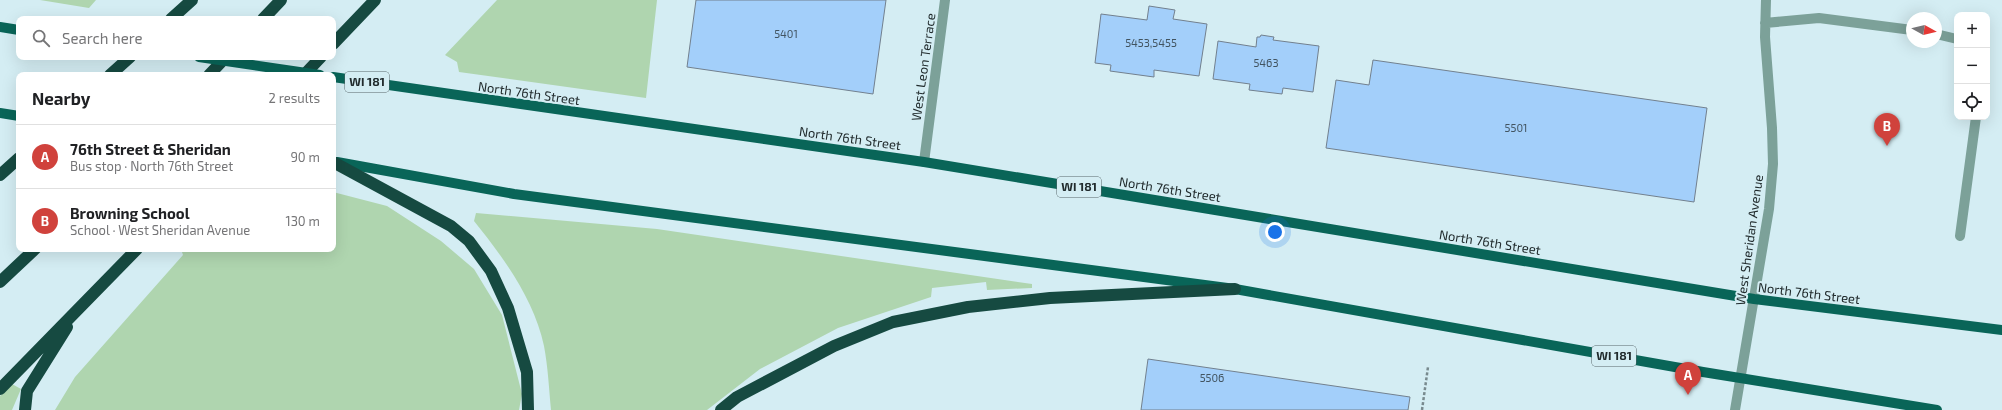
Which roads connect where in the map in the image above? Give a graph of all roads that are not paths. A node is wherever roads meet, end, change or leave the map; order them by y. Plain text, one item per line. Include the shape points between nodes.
1 (192, 0) edge
2 (281, 0) edge
3 (376, 0) edge
4 (945, 0) edge
5 (1766, 0) edge
6 (174, 16) edge
7 (266, 16) edge
8 (1765, 23) junction
9 (0, 27) edge
10 (1906, 29) edge
11 (16, 30) edge
12 (1942, 35) edge
13 (1954, 38) edge
14 (336, 41) edge
15 (127, 60) edge
16 (219, 60) edge
17 (223, 60) edge
18 (318, 60) edge
19 (113, 72) edge
20 (212, 72) edge
21 (300, 72) edge
22 (307, 72) edge
23 (336, 77) edge
24 (0, 113) edge
25 (16, 116) edge
26 (1976, 120) edge
27 (16, 161) edge
28 (336, 162) edge
29 (924, 162) junction
30 (336, 163) edge
31 (0, 175) edge
32 (1960, 236) dead end
33 (32, 252) edge
34 (134, 252) edge
35 (0, 282) edge
36 (1235, 288) junction
37 (1754, 299) junction
38 (75, 314) junction
39 (2002, 330) edge
40 (1740, 378) junction
41 (0, 389) edge
42 (25, 410) edge
43 (528, 410) edge
44 (721, 410) edge
45 (1735, 410) edge
46 (1937, 410) edge

1 - 6 highway
2 - 7 highway
3 - 14 highway
4 - 29 street, West Leon Terrace
5 - 8 street, West Sheridan Avenue
8 - 10 street via 1819,18
8 - 37 street, West Sheridan Avenue via 1773,164 1769,209
9 - 11 main road
12 - 13 street
15 - 19 highway
16 - 21 main road, bridge
17 - 20 highway
18 - 22 highway
23 - 29 main road, North 76th Street / WI 181
24 - 25 main road
26 - 32 street
27 - 31 highway
28 - 36 main road, WI 181 via 514,194
29 - 37 main road, North 76th Street / WI 181
30 - 43 highway via 451,226 469,241 491,271 508,308 527,372
33 - 35 highway
34 - 38 highway
36 - 40 main road, WI 181
36 - 44 highway via 1050,298 968,307 893,322 834,346 737,397
37 - 39 main road, North 76th Street / WI 181
37 - 40 street, West Sheridan Avenue
38 - 41 highway
38 - 42 highway via 28,392
40 - 45 street, West Sheridan Avenue
40 - 46 main road, WI 181

